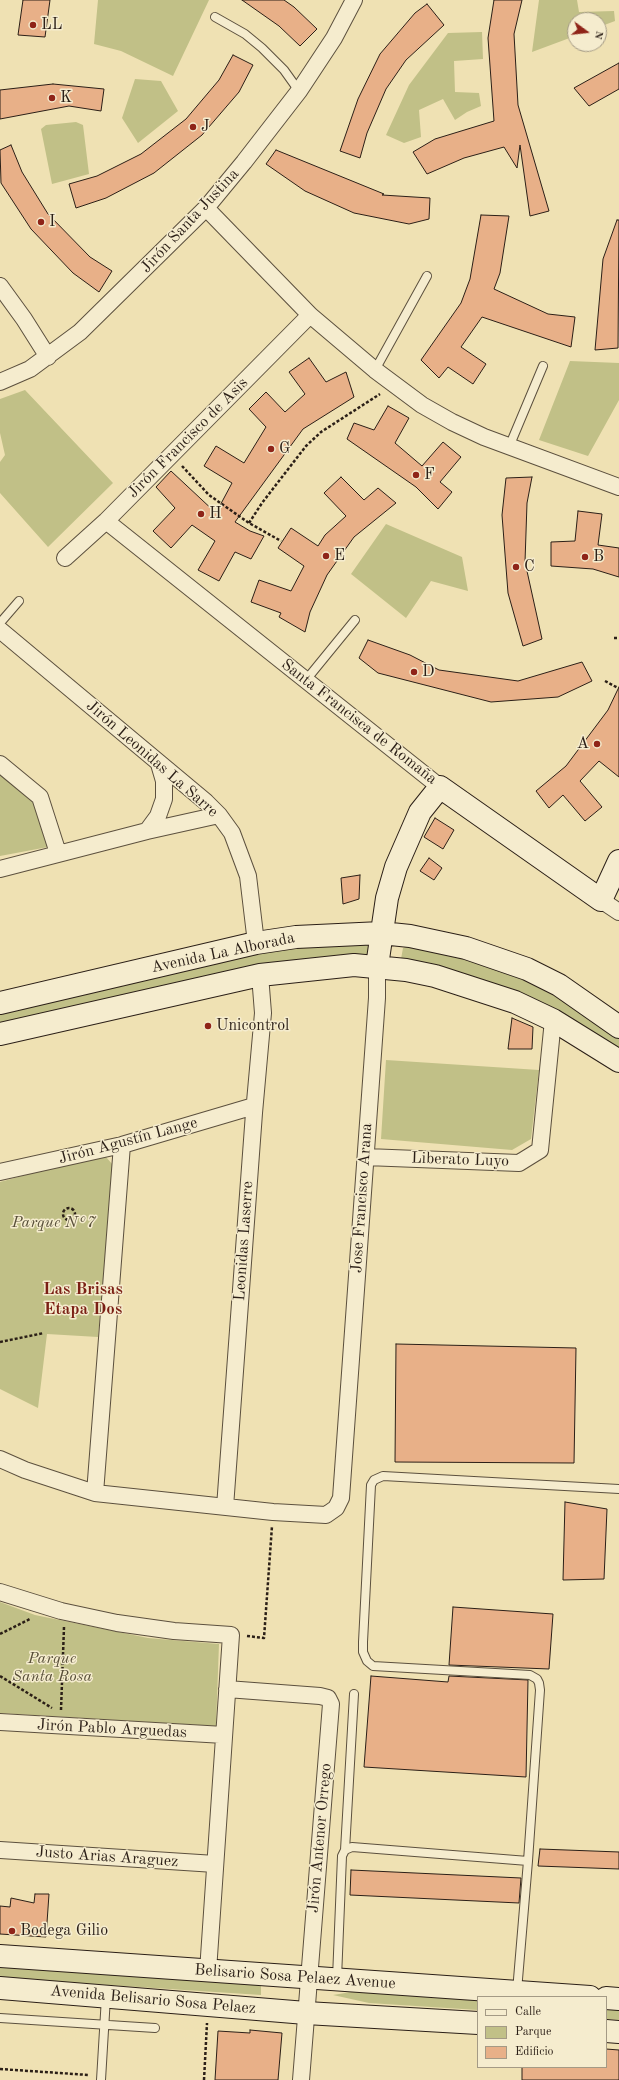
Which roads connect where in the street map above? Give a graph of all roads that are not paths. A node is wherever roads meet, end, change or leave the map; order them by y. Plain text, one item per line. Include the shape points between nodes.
1 (354, 0) edge
2 (215, 17) dead end
3 (299, 90) junction
4 (206, 208) junction
5 (427, 276) dead end
6 (0, 286) edge
7 (310, 315) junction
8 (48, 357) junction
9 (543, 366) dead end
10 (376, 370) junction
11 (0, 382) edge
12 (509, 446) junction
13 (619, 486) edge
14 (106, 521) junction
15 (65, 558) dead end
16 (19, 602) dead end
17 (356, 620) dead end
18 (0, 623) edge
19 (0, 630) edge
20 (306, 680) junction
21 (0, 764) edge
22 (159, 764) junction
23 (440, 787) junction
24 (219, 815) junction
25 (147, 831) junction
26 (58, 853) junction
27 (619, 861) edge
28 (0, 869) edge
29 (601, 900) junction
30 (619, 912) edge
31 (381, 933) junction
32 (256, 943) junction
33 (377, 966) junction
34 (260, 974) junction
35 (0, 1003) edge
36 (553, 1020) junction
37 (619, 1027) edge
38 (0, 1034) edge
39 (619, 1061) edge
40 (254, 1106) junction
41 (122, 1145) junction
42 (366, 1157) junction
43 (0, 1172) edge
44 (0, 1459) edge
45 (619, 1489) edge
46 (95, 1493) junction
47 (225, 1507) junction
48 (0, 1592) edge
49 (228, 1689) junction
50 (354, 1694) dead end
51 (0, 1722) edge
52 (224, 1736) junction
53 (0, 1850) edge
54 (346, 1850) junction
55 (528, 1861) junction
56 (215, 1864) junction
57 (0, 1956) edge
58 (208, 1971) junction
59 (309, 1978) junction
60 (336, 1980) junction
61 (0, 1988) edge
62 (517, 1992) junction
63 (107, 1996) junction
64 (575, 1996) edge
65 (607, 1998) edge
66 (619, 1999) edge
67 (306, 2013) junction
68 (0, 2018) edge
69 (477, 2023) edge
70 (104, 2025) junction
71 (155, 2028) dead end
72 (607, 2031) edge
73 (619, 2032) edge
74 (101, 2080) edge
75 (301, 2080) edge

1 - 3 street, Jirón Santa Justina via 334,38
2 - 3 lane via 245,34 262,48
3 - 4 street, Jirón Santa Justina
4 - 7 street
4 - 8 street, Jirón Santa Justina via 112,302
5 - 10 lane
6 - 8 street
7 - 10 street
7 - 14 street, Jirón Francisco de Asis
8 - 11 street, Jirón Santa Justina via 30,369
9 - 12 lane
10 - 12 street via 422,405 452,422
12 - 13 street
14 - 15 street, Jirón Francisco de Asis
14 - 20 street, Santa Francisca de Romaña
16 - 18 lane
17 - 20 lane
19 - 22 street, Jirón Leonidas La Sarre
20 - 23 street, Santa Francisca de Romaña
21 - 26 street via 40,797
22 - 24 street, Jirón Leonidas La Sarre
22 - 25 street via 164,781 164,799 158,816
23 - 29 main road, Santa Francisca de Romaña
23 - 31 main road, Jose Francisco Arana via 420,812 396,867
24 - 25 street
24 - 32 street, Jirón Leonidas La Sarre via 232,833 248,876
25 - 26 street
26 - 28 street
27 - 29 main road
29 - 30 street, Santa Francisca de Romaña
31 - 32 main road, Avenida La Alborada via 332,934
31 - 33 main road, Jose Francisco Arana
31 - 37 main road, Avenida La Alborada via 410,936 466,948 527,969 559,985
32 - 35 main road, Avenida La Alborada
33 - 34 main road, Avenida La Alborada via 331,966
33 - 36 main road, Avenida La Alborada via 435,976 515,1002
33 - 42 street, Jose Francisco Arana
34 - 38 main road, Avenida La Alborada
34 - 40 street, Leonidas Laserre via 263,1013
36 - 39 main road, Avenida La Alborada
36 - 42 street, Liberato Luyo via 540,1150 518,1163
40 - 41 street, Jirón Agustín Lange
40 - 47 street, Leonidas Laserre
41 - 43 street, Jirón Agustín Lange
41 - 46 street
42 - 47 street, Jose Francisco Arana via 340,1498 336,1508 326,1515
44 - 46 street, Jose Francisco Arana
45 - 55 lane via 383,1476 374,1480 371,1485 363,1642 363,1652 367,1660 374,1666 530,1675 539,1683
46 - 47 street, Jose Francisco Arana
48 - 49 street via 61,1611 117,1623 230,1635
49 - 52 street
49 - 59 street, Jirón Antenor Orrego via 320,1696 328,1698 331,1704
50 - 54 lane
51 - 52 street, Jirón Pablo Arguedas
52 - 56 street
53 - 56 street, Justo Arias Araguez
54 - 55 lane via 352,1847
54 - 60 lane via 342,1856
55 - 62 lane
56 - 58 street
57 - 58 main road, Belisario Sosa Pelaez Avenue
58 - 59 main road, Belisario Sosa Pelaez Avenue
59 - 60 main road, Belisario Sosa Pelaez Avenue
59 - 67 street, Jirón Antenor Orrego
60 - 62 main road, Belisario Sosa Pelaez Avenue
61 - 63 main road, Avenida Belisario Sosa Pelaez
62 - 64 main road, Belisario Sosa Pelaez Avenue
63 - 67 main road, Avenida Belisario Sosa Pelaez
63 - 70 lane
65 - 66 main road
67 - 69 main road
67 - 75 street, Jirón Antenor Orrego
68 - 70 lane
70 - 71 lane
70 - 74 lane
72 - 73 main road

